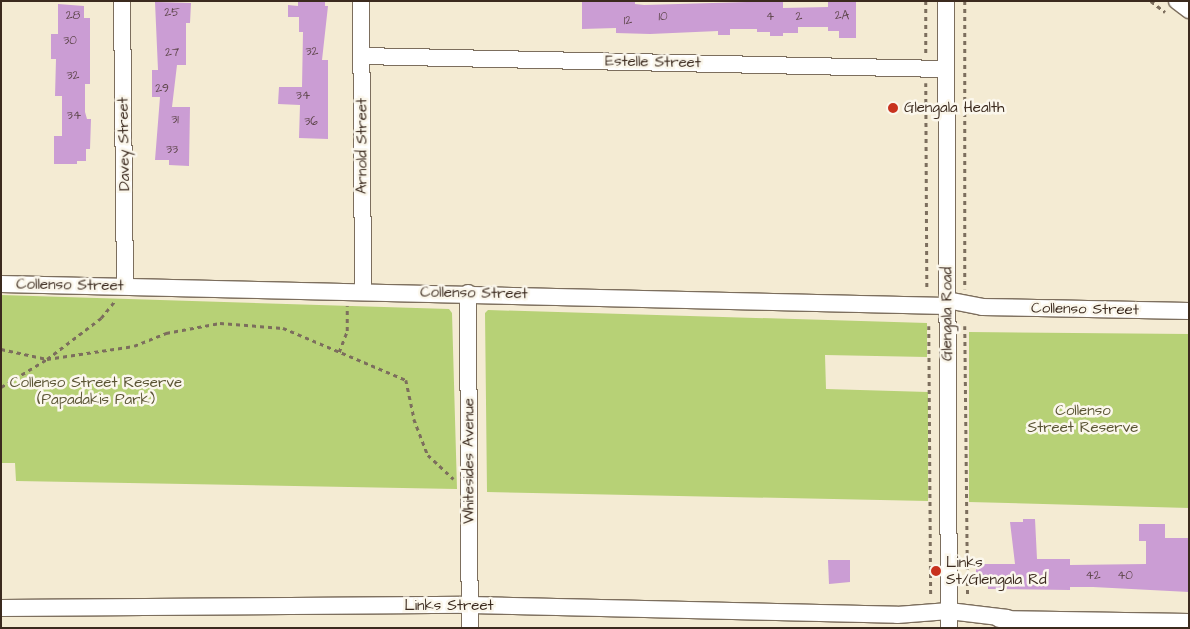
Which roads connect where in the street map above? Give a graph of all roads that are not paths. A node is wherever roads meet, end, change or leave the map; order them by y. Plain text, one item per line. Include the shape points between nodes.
1 (122, 1) edge
2 (360, 1) edge
3 (946, 1) edge
4 (1177, 1) edge
5 (1189, 10) edge
6 (361, 56) junction
7 (945, 70) junction
8 (1, 284) edge
9 (125, 286) junction
10 (363, 291) junction
11 (468, 293) junction
12 (947, 306) junction
13 (982, 306) junction
14 (1189, 311) edge
15 (470, 605) junction
16 (1, 608) edge
17 (949, 620) edge
18 (1189, 622) edge
19 (470, 628) edge

1 - 9 street, Davey Street
2 - 6 street, Arnold Street
3 - 7 street, Glengala Road
4 - 5 street
6 - 7 street, Estelle Street
6 - 10 street, Arnold Street
7 - 12 street, Glengala Road
8 - 9 street, Collenso Street
9 - 10 street, Collenso Street
10 - 11 street, Collenso Street
11 - 12 street, Collenso Street
11 - 15 street, Whitesides Avenue
12 - 13 street, Collenso Street
12 - 13 street, Collenso Street via 965,302
12 - 17 street, Glengala Road
13 - 14 street, Collenso Street
15 - 16 street, Links Street
15 - 17 street, Links Street via 897,615
15 - 19 street, Whitesides Avenue
17 - 18 street, Links Street

